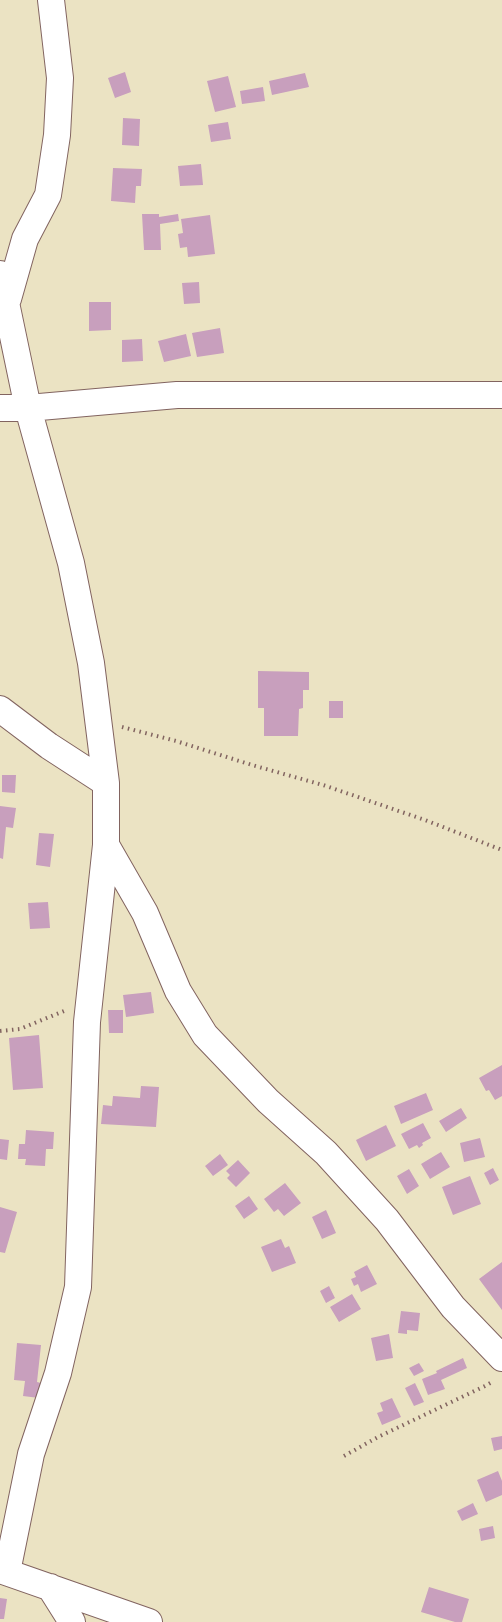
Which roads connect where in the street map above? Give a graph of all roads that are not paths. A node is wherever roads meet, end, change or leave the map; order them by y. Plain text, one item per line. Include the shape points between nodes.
1 (51, 0) edge
2 (0, 274) edge
3 (7, 305) junction
4 (502, 395) edge
5 (0, 408) edge
6 (28, 408) junction
7 (0, 709) edge
8 (106, 783) junction
9 (106, 845) junction
10 (502, 1358) edge
11 (3, 1571) edge
12 (50, 1587) junction
13 (72, 1622) edge
14 (149, 1622) edge

1 - 3 street via 60,78 50,184 24,239
2 - 3 street
3 - 6 street
4 - 6 street via 177,396
5 - 6 street
6 - 8 street via 71,563 91,663
7 - 8 street
8 - 9 street
9 - 10 street via 145,913 178,991 205,1035 268,1101 326,1153 387,1220 453,1307
9 - 11 street via 87,1022 78,1287
11 - 12 street
12 - 13 street
12 - 14 street

